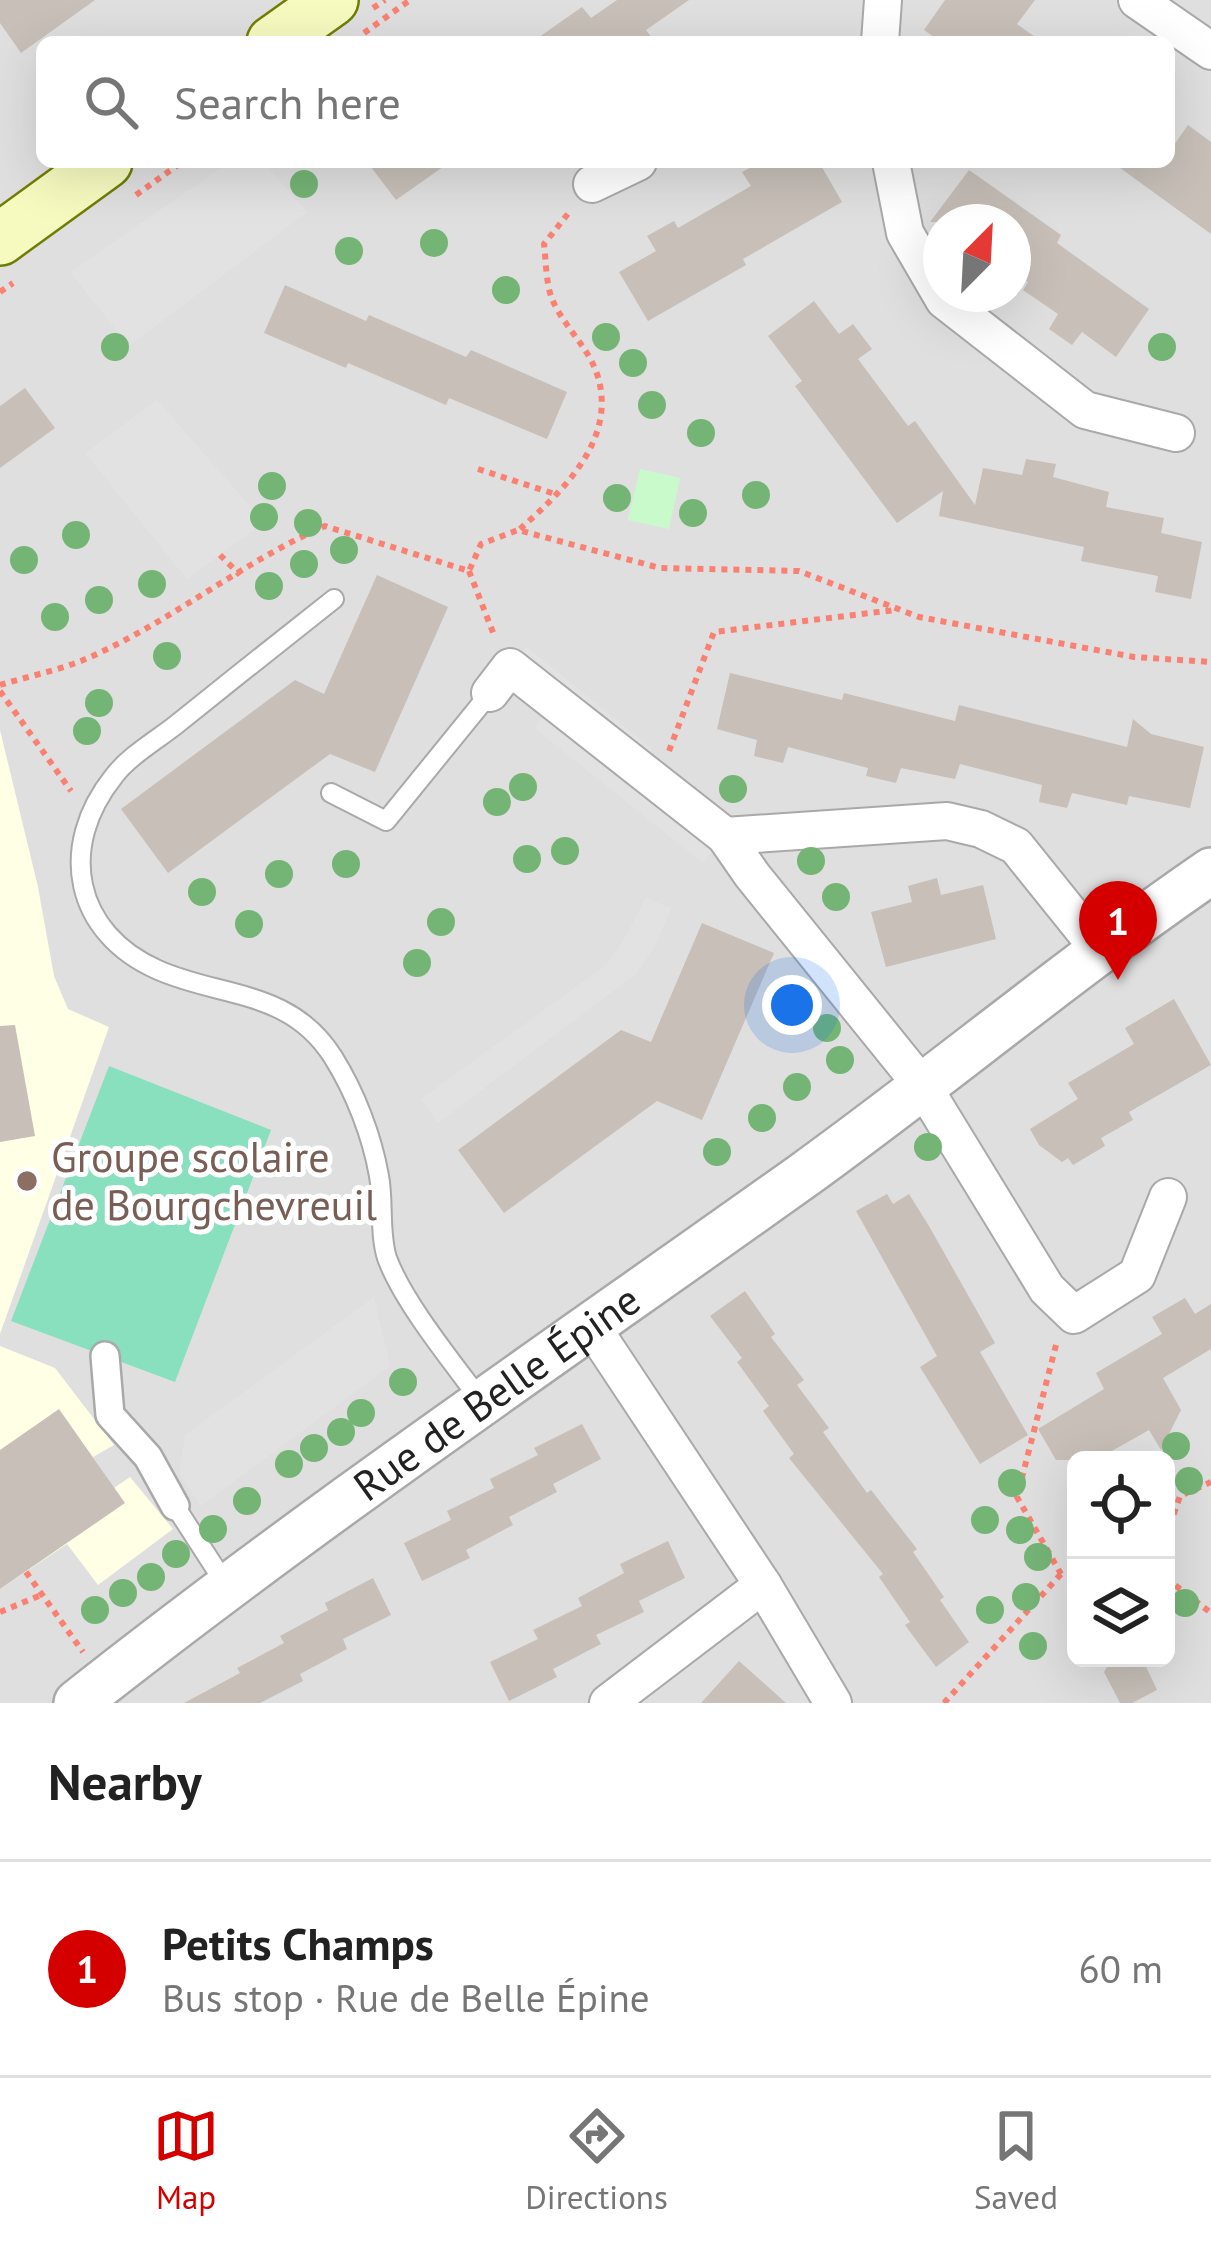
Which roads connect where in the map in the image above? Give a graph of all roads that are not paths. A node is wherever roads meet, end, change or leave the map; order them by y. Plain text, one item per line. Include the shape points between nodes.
1 (332, 0) edge
2 (883, 0) edge
3 (1137, 0) edge
4 (281, 36) edge
5 (880, 36) edge
6 (1211, 51) edge
7 (98, 168) edge
8 (625, 168) edge
9 (892, 168) edge
10 (592, 184) road end
11 (0, 239) edge
12 (1176, 433) dead end
13 (334, 599) dead end
14 (500, 680) joint
15 (331, 793) dead end
16 (725, 836) junction
17 (1211, 871) edge
18 (1099, 948) junction
19 (924, 1088) junction
20 (1168, 1197) dead end
21 (592, 1327) junction
22 (105, 1356) dead end
23 (482, 1402) junction
24 (175, 1506) joint
25 (226, 1585) junction
26 (764, 1585) junction
27 (91, 1692) edge
28 (608, 1703) edge
29 (832, 1703) edge

1 - 4 main road
2 - 5 street
3 - 6 street
7 - 11 main road
8 - 10 street
9 - 12 street via 905,233 944,301 1084,410
13 - 23 lane via 115,774 77,857 87,908 121,947 159,970 258,997 331,1054 379,1175 386,1254
14 - 15 lane via 386,821
14 - 16 street
16 - 18 street via 947,820 981,829 1016,846
16 - 19 street
17 - 18 street, Rue de Belle Épine
18 - 19 street, Rue de Belle Épine
19 - 20 street via 1047,1289 1074,1315 1137,1275
19 - 21 street, Rue de Belle Épine
21 - 23 street, Rue de Belle Épine
21 - 26 street
22 - 24 street via 110,1415 148,1457
23 - 25 street, Rue de Belle Épine
24 - 25 lane
25 - 27 street, Rue de Belle Épine
26 - 28 street
26 - 29 street

